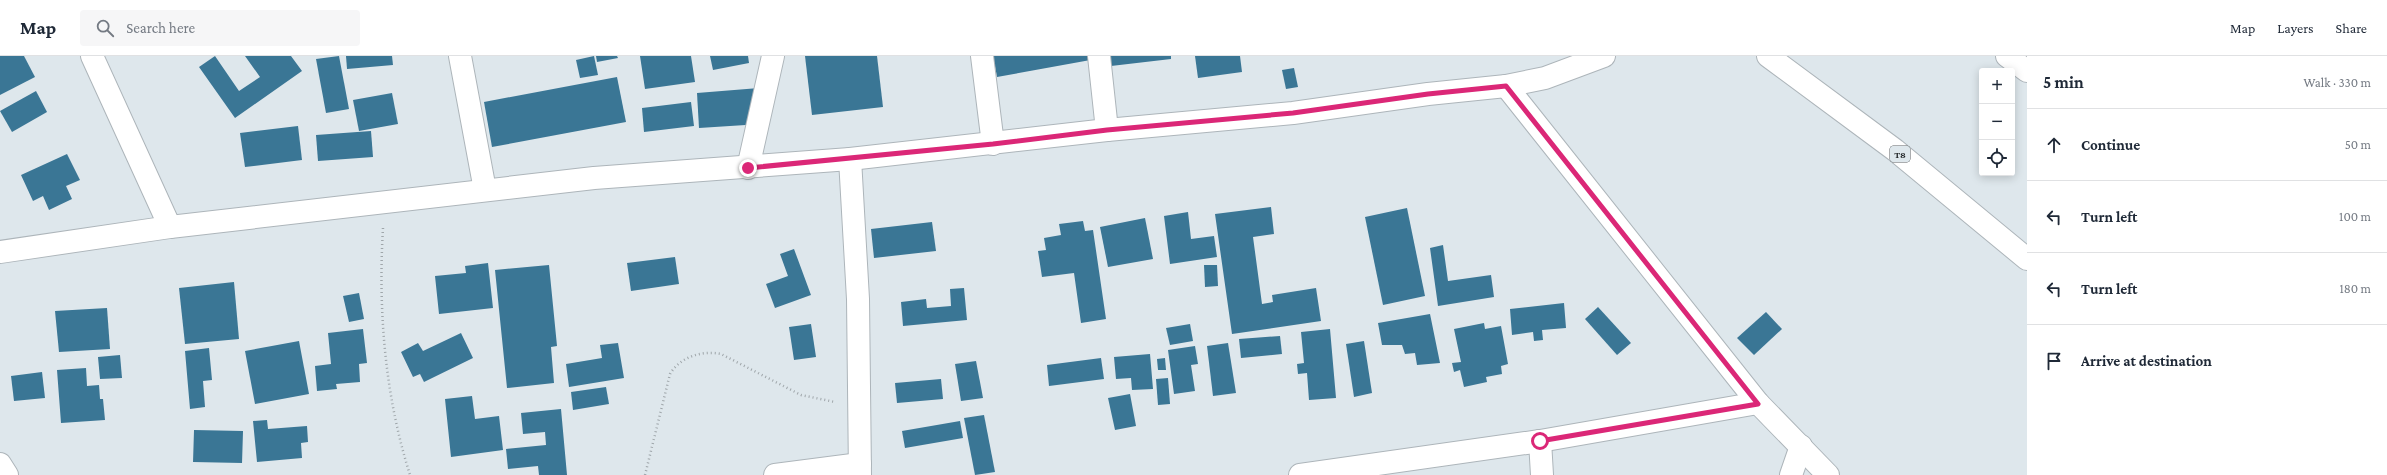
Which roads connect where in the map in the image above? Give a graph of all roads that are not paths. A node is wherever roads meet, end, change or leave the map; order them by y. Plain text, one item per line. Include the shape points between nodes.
1 (92, 56) edge
2 (460, 56) edge
3 (773, 56) edge
4 (982, 56) edge
5 (1099, 56) edge
6 (1604, 56) edge
7 (1768, 56) edge
8 (2007, 56) edge
9 (2027, 71) edge
10 (1506, 86) junction
11 (1107, 130) junction
12 (993, 144) junction
13 (850, 159) junction
14 (748, 168) junction
15 (485, 190) junction
16 (170, 227) junction
17 (2, 256) edge
18 (2027, 259) edge
19 (1758, 404) junction
20 (1540, 441) junction
21 (1801, 446) junction
22 (0, 464) edge
23 (860, 469) edge
24 (7, 475) edge
25 (775, 475) edge
26 (1300, 475) edge
27 (1542, 475) edge
28 (1791, 475) edge
29 (1828, 475) edge

1 - 16 main road
2 - 15 main road
3 - 14 main road
4 - 12 main road
5 - 11 main road
6 - 10 main road via 1545,78
7 - 18 main road, T8 via 1895,150
8 - 9 main road
10 - 11 main road via 1293,113
10 - 19 main road
11 - 12 main road
12 - 13 main road
13 - 14 main road
13 - 23 main road via 858,299
14 - 15 main road via 594,178
15 - 16 main road
16 - 17 main road
19 - 20 main road
19 - 21 main road
20 - 26 main road
20 - 27 main road
21 - 28 main road
21 - 29 main road
22 - 24 main road
23 - 25 main road

